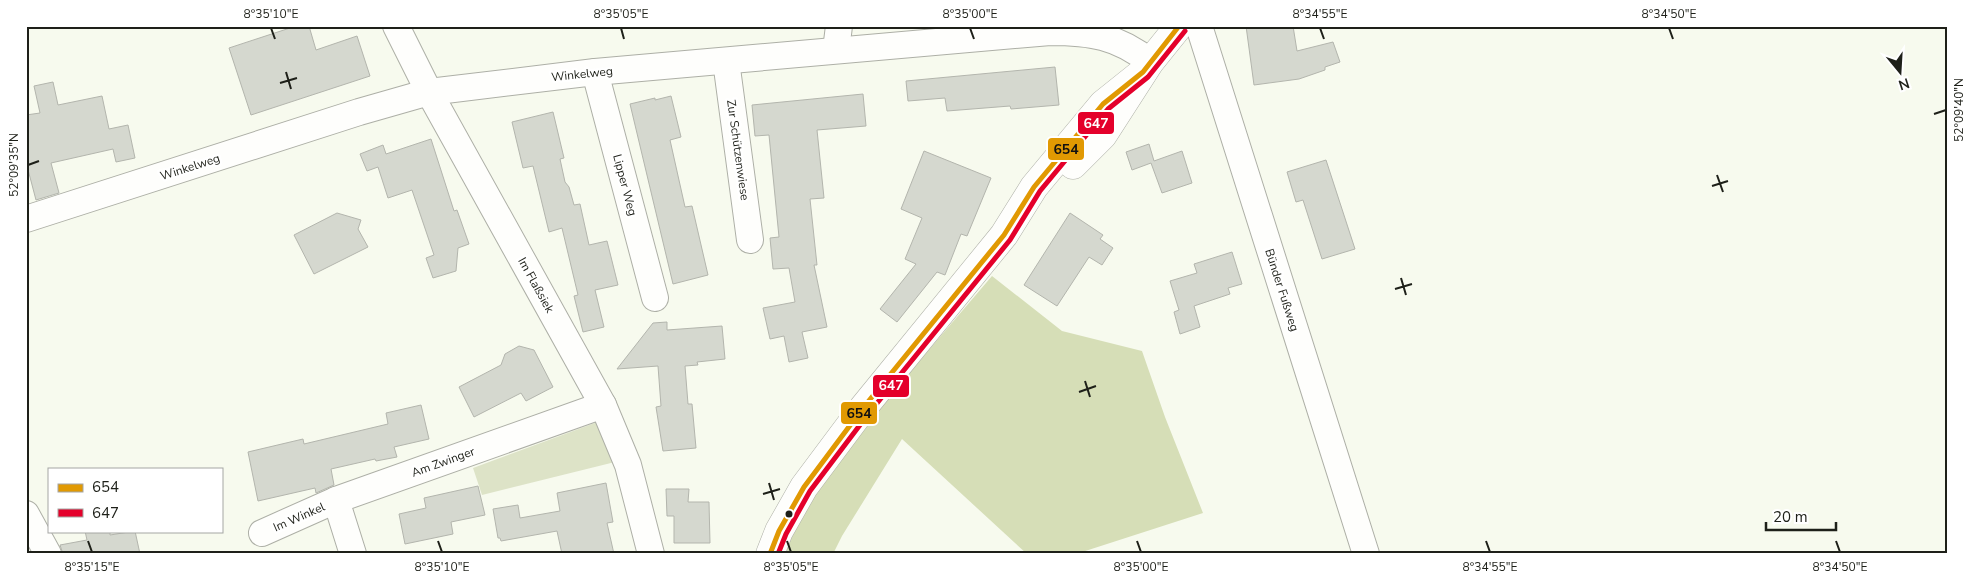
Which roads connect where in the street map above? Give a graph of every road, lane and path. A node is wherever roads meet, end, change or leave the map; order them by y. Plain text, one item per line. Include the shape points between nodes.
1 (396, 26) edge
2 (1180, 26) edge
3 (1199, 26) edge
4 (838, 38) edge
5 (726, 61) junction
6 (1146, 67) junction
7 (595, 72) junction
8 (429, 92) junction
9 (26, 219) edge
10 (750, 240) dead end
11 (655, 298) dead end
12 (603, 405) junction
13 (336, 500) junction
14 (26, 514) edge
15 (262, 533) dead end
16 (48, 554) edge
17 (353, 554) edge
18 (651, 554) edge
19 (770, 554) edge
20 (1366, 554) edge

1 - 8 street, Im Flaßsiek
2 - 6 street
3 - 20 street, Bünder Fußweg
4 - 5 street, Winkelweg
4 - 6 street, Winkelweg via 1079,33 1120,42
5 - 7 street, Winkelweg
5 - 10 street, Zur Schützenwiese
6 - 19 street via 1103,135 1004,235 863,408 804,487
7 - 8 street, Winkelweg
7 - 11 street, Lipper Weg
8 - 9 street, Winkelweg
8 - 12 street, Im Flaßsiek
12 - 13 street, Am Zwinger
12 - 18 street, Im Flaßsiek via 628,465
13 - 15 street, Im Winkel
13 - 17 street
14 - 16 street

